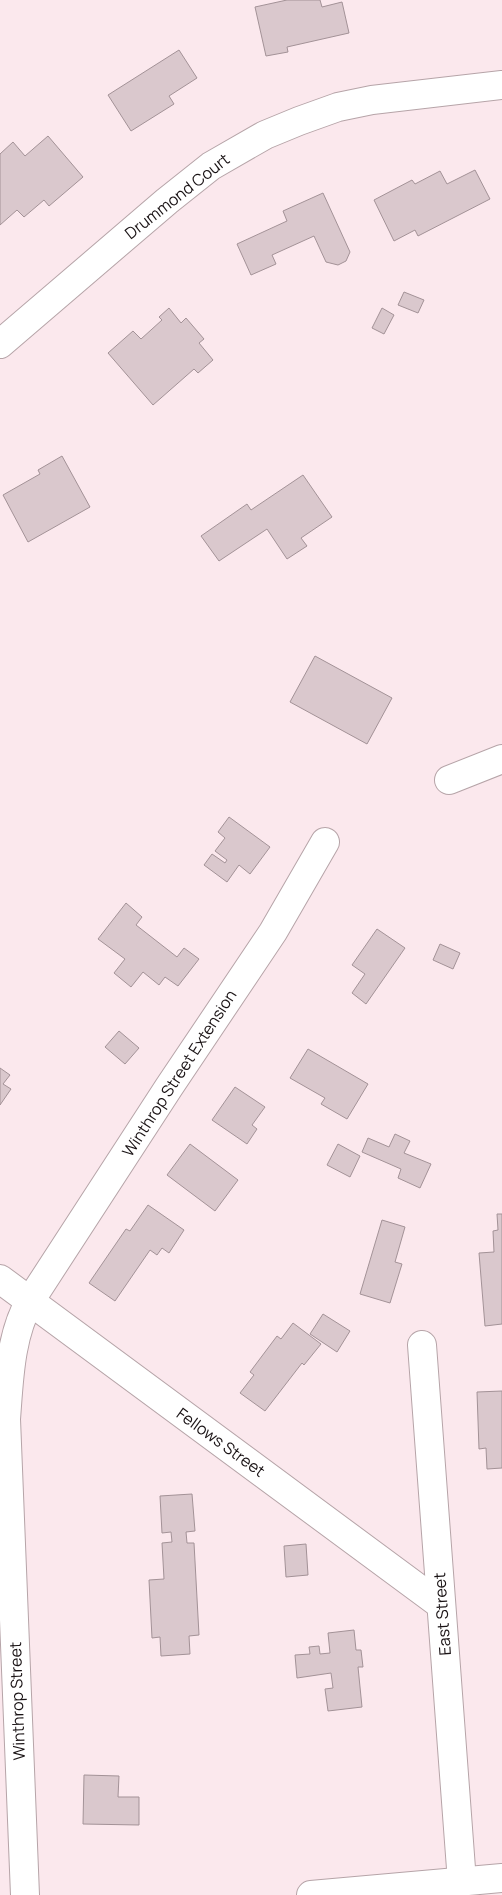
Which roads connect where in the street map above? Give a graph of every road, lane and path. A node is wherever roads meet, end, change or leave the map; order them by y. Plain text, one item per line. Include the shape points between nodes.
1 (502, 85) edge
2 (0, 344) edge
3 (502, 759) edge
4 (449, 780) dead end
5 (325, 842) dead end
6 (0, 1279) edge
7 (30, 1301) junction
8 (422, 1345) dead end
9 (442, 1605) junction
10 (502, 1878) edge
11 (462, 1882) junction
12 (24, 1895) edge
13 (311, 1895) edge

1 - 2 street, Drummond Court via 338,107 265,135 211,166
3 - 4 street
5 - 7 street, Winthrop Street Extension via 273,932
6 - 7 street, Fellows Street
7 - 9 street, Fellows Street
7 - 12 street, Winthrop Street via 12,1353 6,1419
8 - 9 street, East Street
9 - 11 street, East Street
10 - 11 street
11 - 13 street

